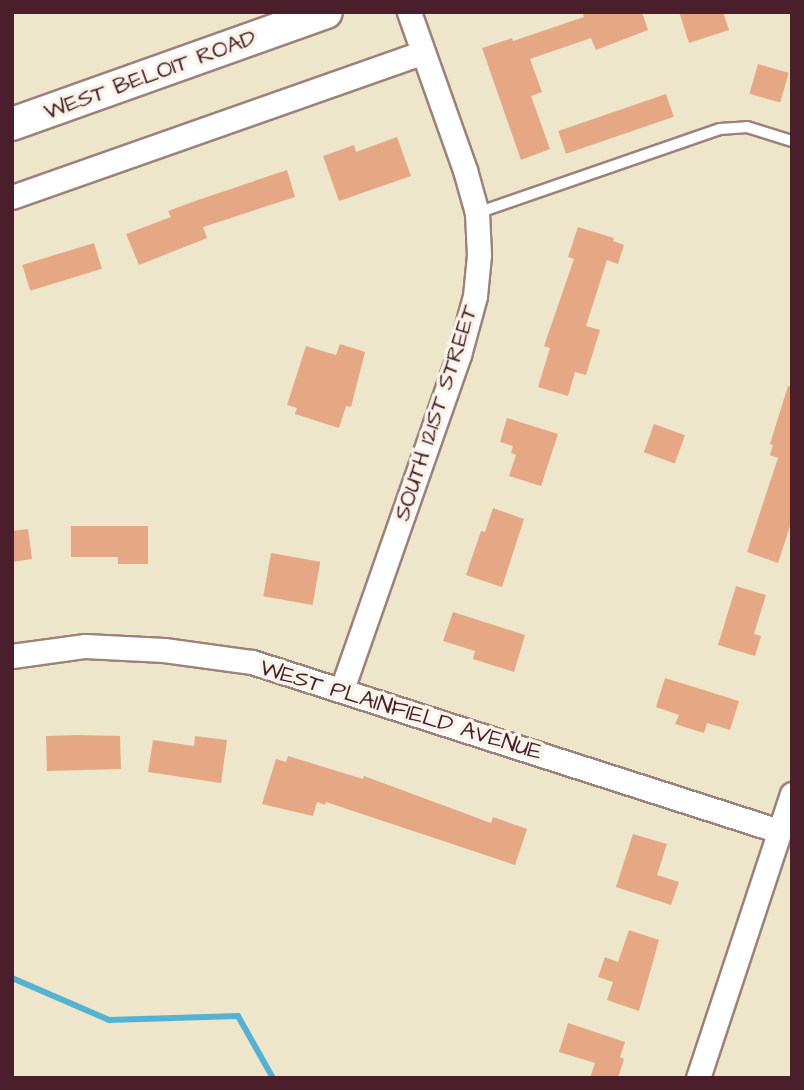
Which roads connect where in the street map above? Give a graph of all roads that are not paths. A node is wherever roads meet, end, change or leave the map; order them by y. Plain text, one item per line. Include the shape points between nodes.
1 (326, 12) edge
2 (409, 12) edge
3 (421, 52) junction
4 (12, 124) edge
5 (792, 141) edge
6 (12, 197) edge
7 (477, 213) junction
8 (12, 656) edge
9 (342, 689) junction
10 (792, 794) edge
11 (779, 831) junction
12 (698, 1078) edge

1 - 4 main road, WEST BELOIT ROAD
2 - 3 street, SOUTH 121ST STREET
3 - 6 street
3 - 7 street, SOUTH 121ST STREET via 466,170
5 - 7 lane via 747,127 720,129
7 - 9 street, SOUTH 121ST STREET via 475,296 462,343
8 - 9 street, WEST PLAINFIELD AVENUE via 85,646 164,650 252,662
9 - 11 street, WEST PLAINFIELD AVENUE
10 - 11 street
11 - 12 street

